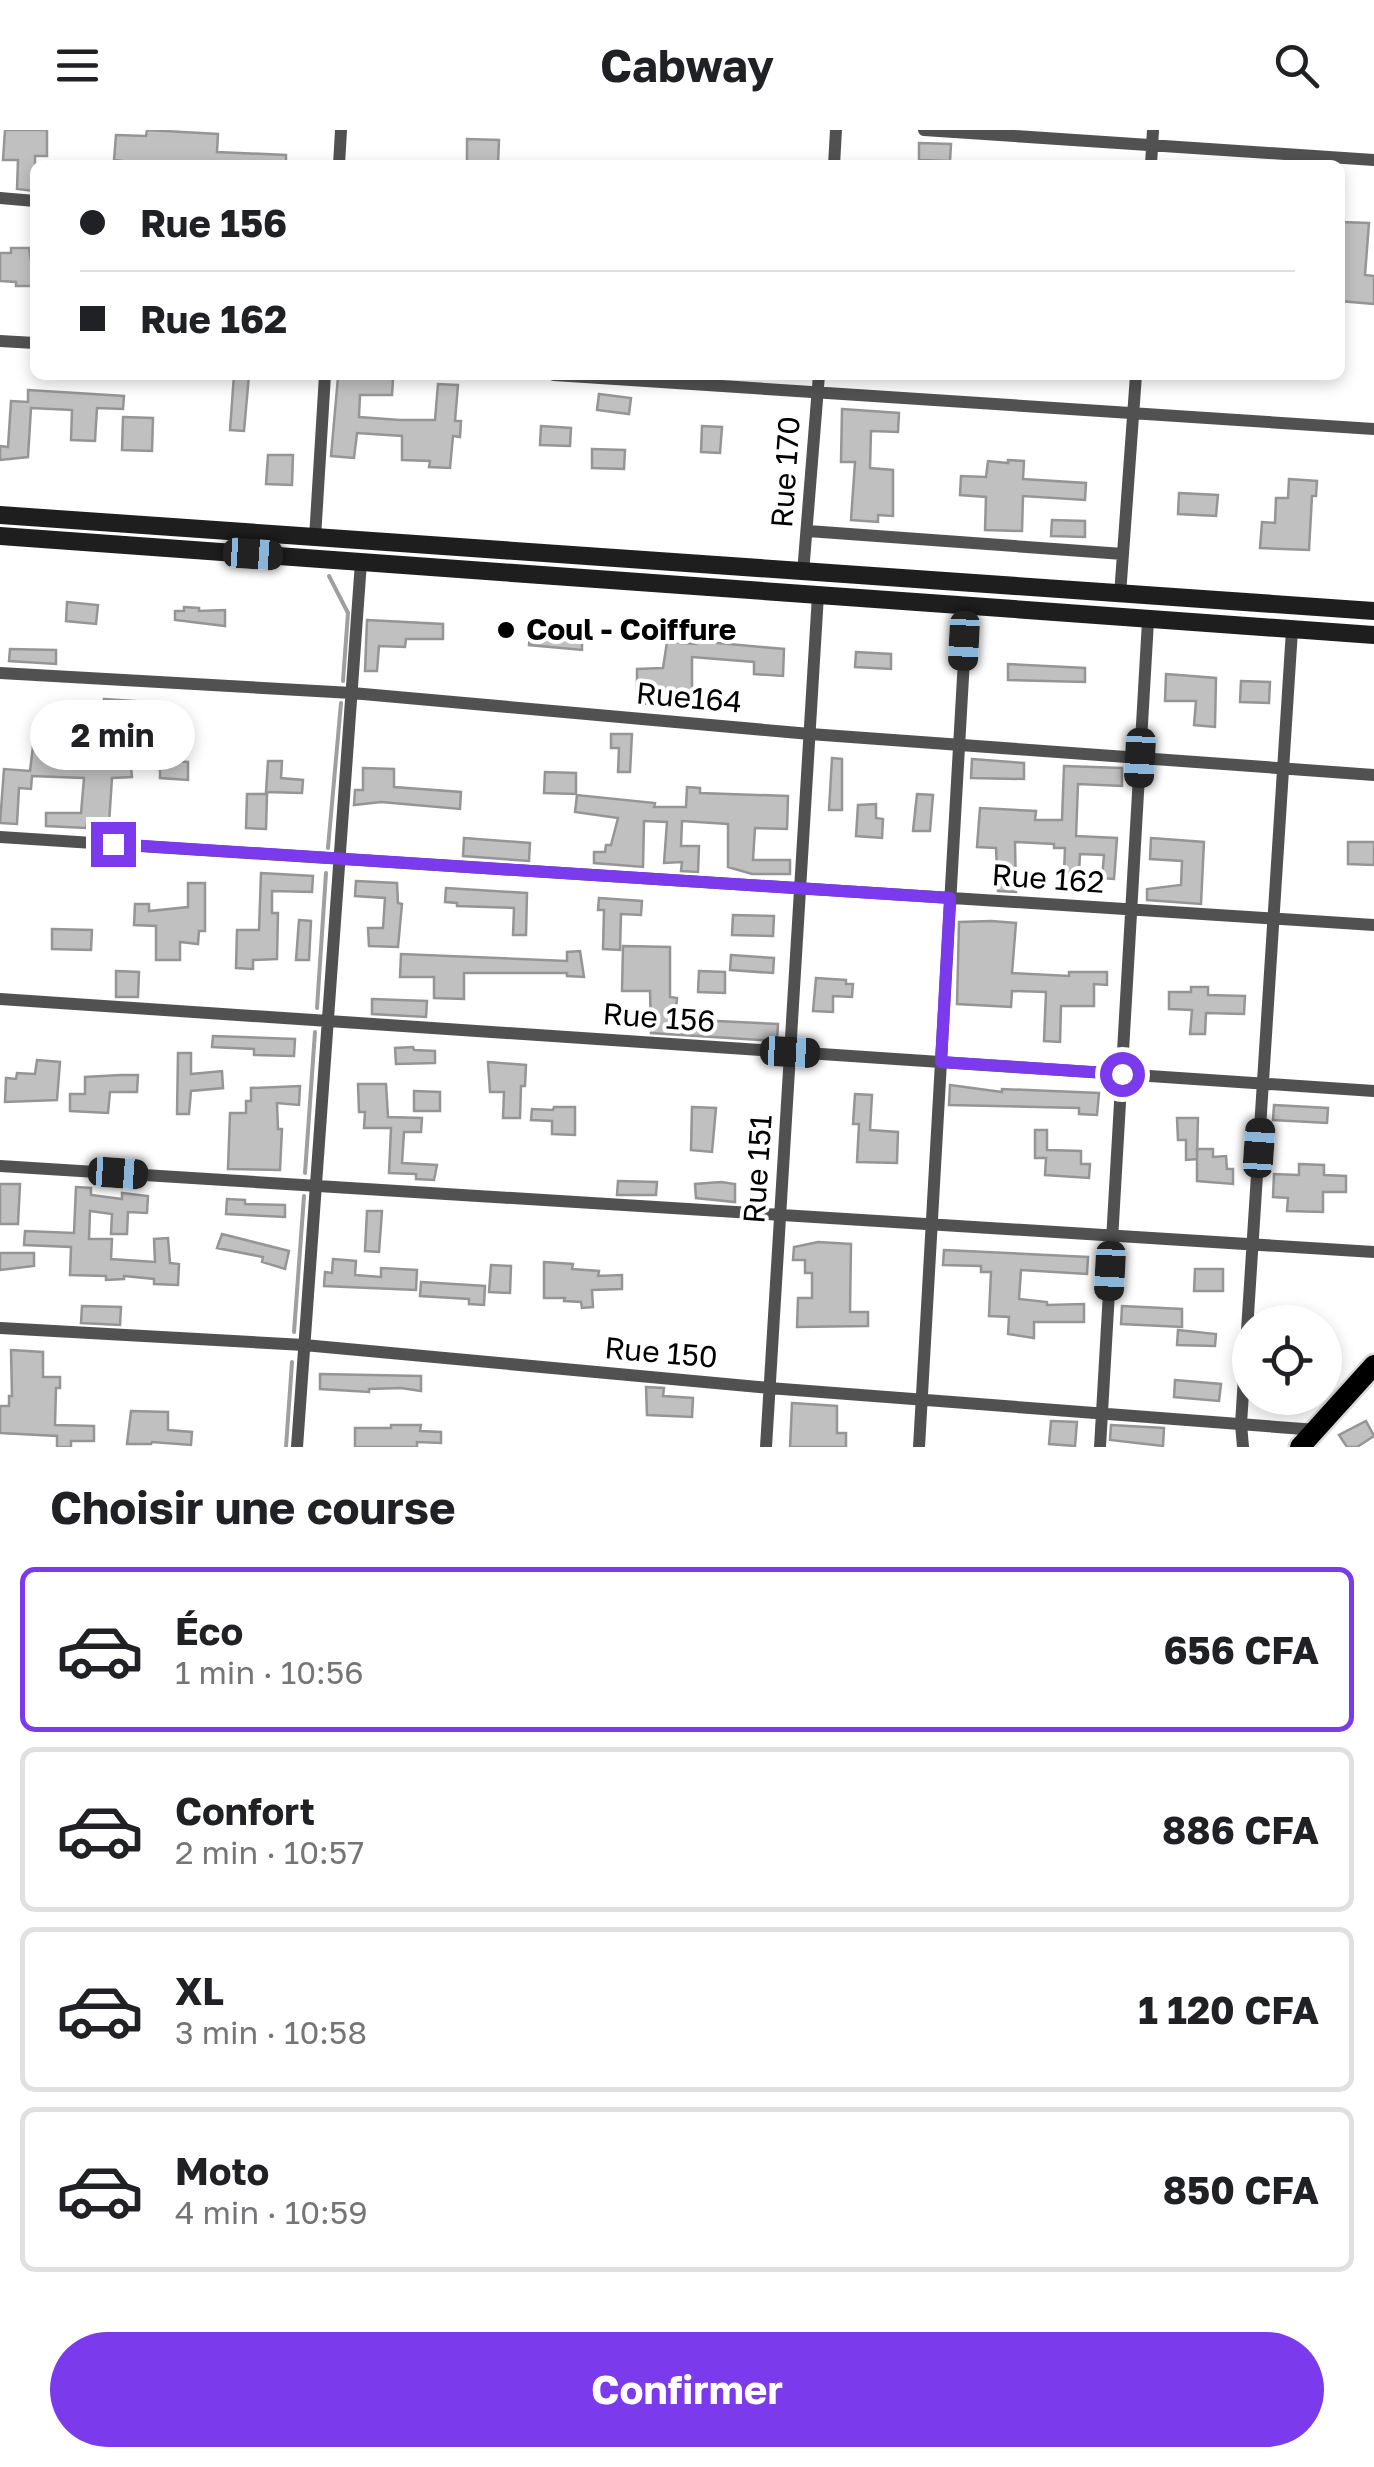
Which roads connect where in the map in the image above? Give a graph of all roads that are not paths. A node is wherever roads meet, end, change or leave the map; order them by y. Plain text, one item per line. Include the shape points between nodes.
1 (341, 130) edge
2 (836, 130) edge
3 (924, 130) edge
4 (1153, 130) edge
5 (1152, 146) junction
6 (339, 160) edge
7 (834, 160) edge
8 (1151, 160) edge
9 (1374, 160) edge
10 (0, 198) edge
11 (30, 201) edge
12 (0, 341) edge
13 (30, 343) edge
14 (325, 380) edge
15 (636, 380) edge
16 (819, 380) edge
17 (1136, 380) edge
18 (818, 391) junction
19 (1133, 411) junction
20 (1374, 428) edge
21 (0, 515) edge
22 (808, 531) junction
23 (0, 536) edge
24 (315, 538) junction
25 (1123, 554) junction
26 (361, 562) junction
27 (803, 573) junction
28 (818, 595) junction
29 (1120, 595) junction
30 (966, 607) junction
31 (1374, 611) edge
32 (1148, 621) junction
33 (1292, 630) junction
34 (1374, 635) edge
35 (0, 673) edge
36 (352, 692) junction
37 (810, 734) junction
38 (959, 745) junction
39 (1140, 758) junction
40 (1284, 768) junction
41 (1374, 775) edge
42 (0, 837) edge
43 (338, 859) junction
44 (800, 888) junction
45 (950, 898) junction
46 (1132, 910) junction
47 (1274, 919) junction
48 (1374, 926) edge
49 (0, 999) edge
50 (326, 1021) junction
51 (790, 1052) junction
52 (941, 1062) junction
53 (1122, 1074) junction
54 (1263, 1084) junction
55 (1374, 1091) edge
56 (0, 1166) edge
57 (315, 1186) junction
58 (780, 1214) junction
59 (931, 1224) junction
60 (1112, 1235) junction
61 (1253, 1244) junction
62 (1374, 1252) edge
63 (0, 1328) edge
64 (304, 1346) junction
65 (1374, 1365) edge
66 (770, 1388) junction
67 (922, 1400) junction
68 (1102, 1413) junction
69 (1241, 1424) junction
70 (1317, 1430) junction
71 (297, 1447) edge
72 (766, 1447) edge
73 (919, 1447) edge
74 (1100, 1447) edge
75 (1243, 1447) edge
76 (1300, 1447) edge

1 - 6 street
2 - 7 street
3 - 5 street
4 - 5 street
5 - 8 street
5 - 9 street
10 - 11 street
12 - 13 street
14 - 24 street
15 - 18 street
16 - 18 street, Rue 170
17 - 19 street
18 - 19 street
18 - 22 street, Rue 170
19 - 20 street
19 - 25 street
21 - 24 main road
22 - 25 street
22 - 27 street, Rue 170
23 - 26 main road
24 - 27 main road
25 - 29 street
26 - 28 main road
26 - 36 street
27 - 29 main road
28 - 30 main road
28 - 37 street, Rue 151
29 - 31 main road
30 - 32 main road
30 - 38 street
32 - 33 main road
32 - 39 street
33 - 34 main road
33 - 40 street
35 - 36 street, Rue164
36 - 37 street, Rue164
36 - 43 street
37 - 38 street, Rue164
37 - 44 street, Rue 151
38 - 39 street, Rue164
38 - 45 street
39 - 40 street, Rue164
39 - 46 street
40 - 41 street, Rue164
40 - 47 street
42 - 43 street, Rue 162
43 - 44 street, Rue 162
43 - 50 street
44 - 45 street, Rue 162
44 - 51 street, Rue 151
45 - 46 street, Rue 162
45 - 52 street
46 - 47 street, Rue 162
46 - 53 street
47 - 48 street, Rue 162
47 - 54 street
49 - 50 street, Rue 156
50 - 51 street, Rue 156
50 - 57 street
51 - 52 street, Rue 156
51 - 58 street, Rue 151
52 - 53 street, Rue 156
52 - 59 street
53 - 54 street, Rue 156
53 - 60 street
54 - 55 street, Rue 156
54 - 61 street
56 - 57 street
57 - 58 street
57 - 64 street
58 - 59 street
58 - 66 street, Rue 151
59 - 60 street
59 - 67 street
60 - 61 street
60 - 68 street
61 - 62 street
61 - 69 street
63 - 64 street, Rue 150
64 - 66 street, Rue 150
64 - 71 street
65 - 70 main road
66 - 67 street, Rue 150
66 - 72 street, Rue 151
67 - 68 street, Rue 150
67 - 73 street
68 - 69 street, Rue 150
68 - 74 street
69 - 70 street, Rue 150
69 - 75 street
70 - 76 main road

